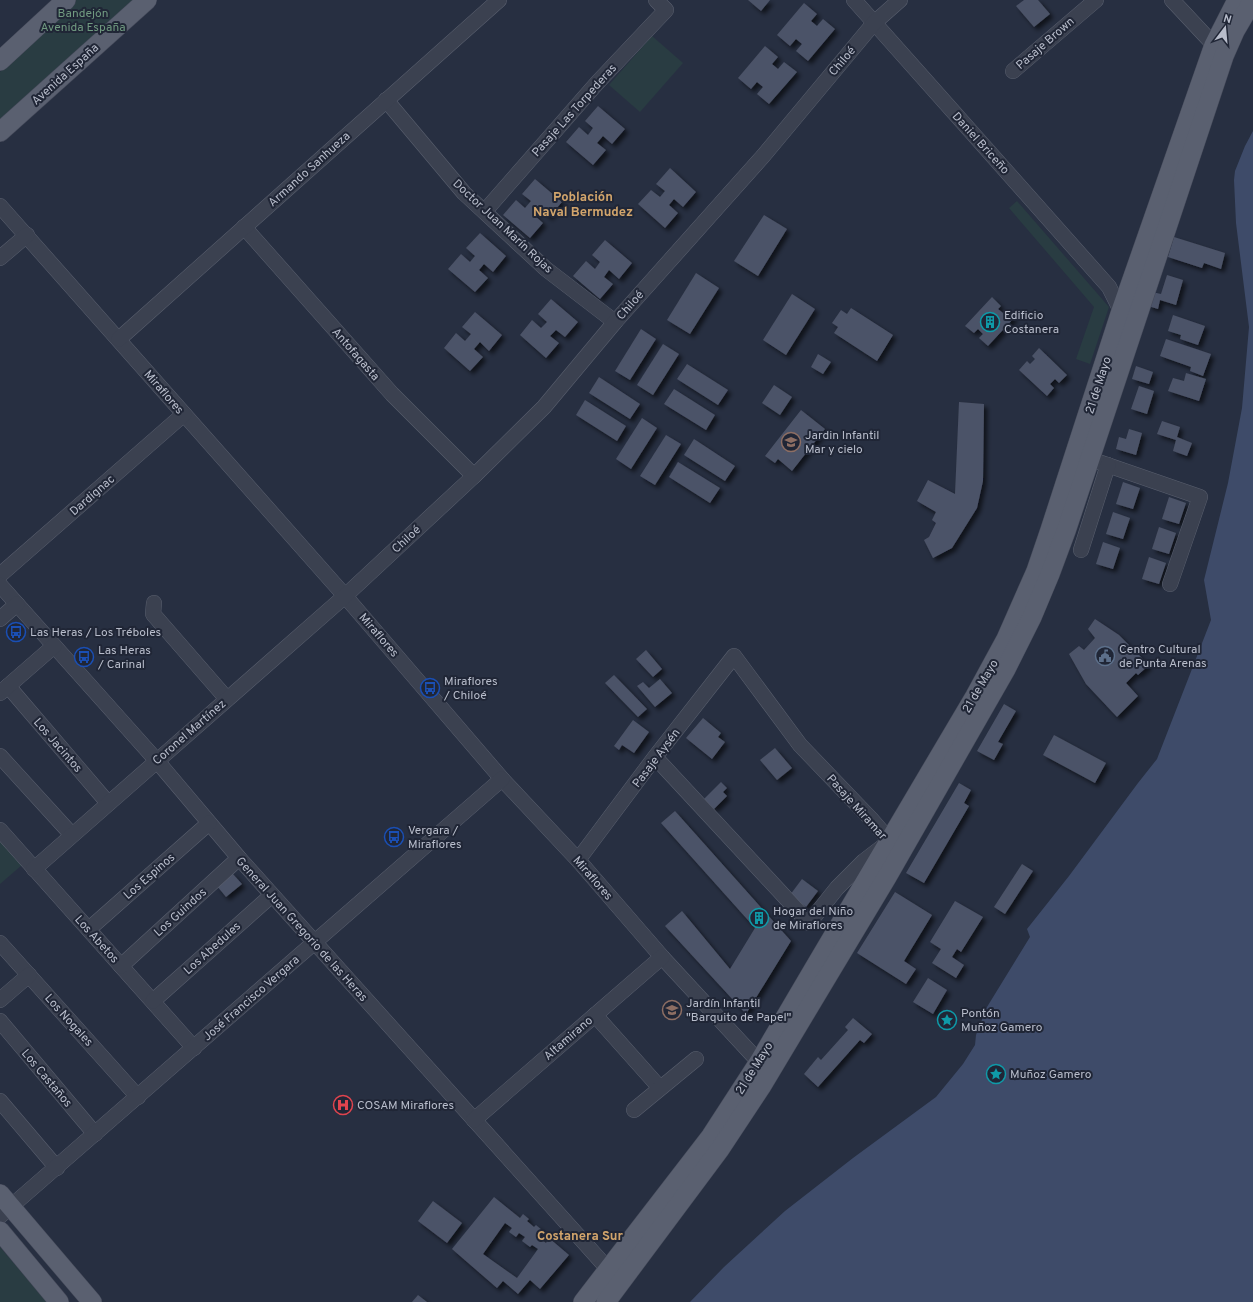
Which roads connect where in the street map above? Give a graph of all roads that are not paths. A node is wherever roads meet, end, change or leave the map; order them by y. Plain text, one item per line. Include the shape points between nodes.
1 (66, 0) edge
2 (147, 0) edge
3 (499, 0) edge
4 (854, 0) edge
5 (900, 0) edge
6 (1096, 0) edge
7 (1172, 0) edge
8 (1237, 0) edge
9 (1253, 0) edge
10 (661, 5) edge
11 (874, 23) junction
12 (1214, 45) junction
13 (0, 61) edge
14 (1013, 71) dead end
15 (386, 100) junction
16 (0, 132) edge
17 (0, 206) edge
18 (484, 211) junction
19 (244, 227) junction
20 (27, 235) junction
21 (0, 258) edge
22 (1133, 279) junction
23 (1109, 287) junction
24 (1122, 311) junction
25 (615, 322) junction
26 (119, 339) junction
27 (184, 414) junction
28 (1090, 459) junction
29 (1108, 465) junction
30 (474, 476) junction
31 (1081, 550) dead end
32 (0, 575) edge
33 (1170, 584) dead end
34 (0, 585) edge
35 (345, 596) junction
36 (154, 603) dead end
37 (17, 604) junction
38 (0, 619) edge
39 (54, 646) junction
40 (734, 656) joint
41 (4, 690) edge
42 (227, 699) junction
43 (0, 756) edge
44 (655, 757) junction
45 (157, 760) junction
46 (502, 779) junction
47 (108, 803) junction
48 (209, 823) junction
49 (0, 830) edge
50 (72, 836) junction
51 (890, 841) junction
52 (239, 858) junction
53 (578, 860) junction
54 (34, 869) junction
55 (272, 895) junction
56 (89, 929) junction
57 (0, 943) edge
58 (314, 943) junction
59 (662, 956) junction
60 (121, 966) junction
61 (29, 975) junction
62 (0, 1000) edge
63 (153, 1001) junction
64 (595, 1015) junction
65 (0, 1021) edge
66 (194, 1048) junction
67 (696, 1059) dead end
68 (759, 1062) junction
69 (660, 1088) junction
70 (138, 1097) junction
71 (0, 1101) edge
72 (634, 1110) dead end
73 (474, 1120) junction
74 (95, 1134) junction
75 (57, 1168) junction
76 (4, 1206) edge
77 (0, 1231) edge
78 (608, 1269) junction
79 (59, 1302) edge
80 (92, 1302) edge
81 (584, 1302) edge
82 (606, 1302) edge

1 - 13 main road
2 - 16 main road, Avenida España
3 - 15 street, Armando Sanhueza
4 - 11 street, Daniel Briceño
5 - 11 street, Chiloé
6 - 14 street, Pasaje Brown
7 - 12 street
8 - 12 main road, 21 de Mayo
9 - 28 main road, 21 de Mayo via 1224,56
10 - 18 street, Pasaje Las Torpederas via 597,83
11 - 23 street, Daniel Briceño
11 - 25 street, Chiloé via 764,155
12 - 22 main road, 21 de Mayo
15 - 18 street, Doctor Juan Marín Rojas via 464,193
15 - 19 street, Armando Sanhueza
17 - 20 street, Miraflores
18 - 25 street, Doctor Juan Marín Rojas via 546,269
19 - 26 street, Armando Sanhueza
19 - 30 street, Antofagasta via 392,394
20 - 21 street
20 - 26 street, Miraflores
22 - 23 street
22 - 24 main road, 21 de Mayo
23 - 24 street, Daniel Briceño
24 - 51 main road, 21 de Mayo via 1036,571 1019,610 992,666
25 - 30 street, Chiloé via 544,407
26 - 27 street, Miraflores
27 - 32 street, Dardignac
27 - 35 street, Miraflores
28 - 29 street
28 - 82 main road, 21 de Mayo via 1050,574 1023,636 989,701 761,1086 720,1149
29 - 31 street
29 - 33 street via 1200,497
30 - 35 street, Chiloé
34 - 37 street, General Juan Gregorio de las Heras
35 - 42 street, Coronel Martínez
35 - 46 street, Miraflores
36 - 42 street via 153,614
37 - 38 street
37 - 39 street, General Juan Gregorio de las Heras
39 - 41 street
39 - 45 street, General Juan Gregorio de las Heras
40 - 44 street, Pasaje Aysén
40 - 51 street, Pasaje Miramar via 800,745
41 - 47 street, Los Jacintos
42 - 45 street, Coronel Martínez
43 - 50 street
44 - 51 street, Pasaje Miramar via 809,923 864,861
44 - 53 street, Pasaje Aysén
45 - 47 street, Coronel Martínez
45 - 48 street, General Juan Gregorio de las Heras
46 - 53 street, Miraflores
46 - 58 street, José Francisco Vergara
47 - 50 street, Coronel Martínez
48 - 52 street, General Juan Gregorio de las Heras
48 - 56 street, Los Espinos
49 - 54 street, Los Abetos
50 - 54 street, Coronel Martínez
51 - 68 main road, 21 de Mayo
52 - 55 street, General Juan Gregorio de las Heras
52 - 60 street, Los Guindos
53 - 59 street, Miraflores
54 - 56 street, Los Abetos
55 - 58 street, General Juan Gregorio de las Heras
55 - 63 street, Los Abedules
56 - 60 street, Los Abetos
57 - 61 street, Los Nogales
58 - 66 street, José Francisco Vergara
58 - 73 street, General Juan Gregorio de las Heras
59 - 64 street, Altamirano
59 - 68 street, Miraflores
60 - 63 street, Los Abetos
61 - 62 street
61 - 70 street, Los Nogales
63 - 66 street, Los Abetos
64 - 69 street
64 - 73 street, Altamirano
65 - 74 street, Los Castaños
66 - 70 street, José Francisco Vergara
67 - 69 street
68 - 78 main road, 21 de Mayo via 711,1136
69 - 72 street
70 - 74 street, José Francisco Vergara
71 - 75 street
73 - 78 street, General Juan Gregorio de las Heras
74 - 75 street, José Francisco Vergara
75 - 76 street, José Francisco Vergara
76 - 80 main road
77 - 79 main road
78 - 81 main road, 21 de Mayo

